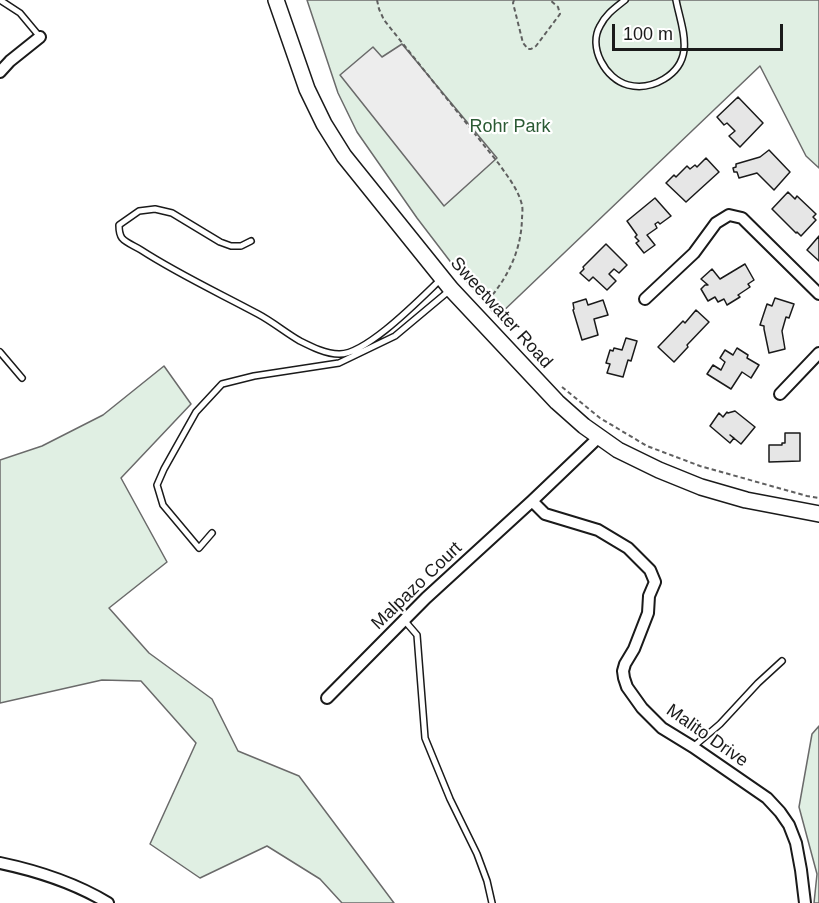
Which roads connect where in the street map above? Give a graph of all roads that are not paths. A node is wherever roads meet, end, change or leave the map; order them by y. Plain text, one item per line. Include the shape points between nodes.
1 (0, 0) edge
2 (276, 0) edge
3 (625, 0) edge
4 (676, 0) edge
5 (40, 37) joint
6 (0, 72) edge
7 (251, 241) dead end
8 (447, 284) junction
9 (819, 294) edge
10 (645, 299) dead end
11 (0, 352) edge
12 (819, 353) edge
13 (22, 378) dead end
14 (780, 394) dead end
15 (599, 437) junction
16 (532, 501) junction
17 (819, 514) edge
18 (212, 533) dead end
19 (404, 620) junction
20 (782, 661) dead end
21 (327, 698) dead end
22 (693, 747) junction
23 (0, 863) edge
24 (108, 903) edge
25 (492, 903) edge
26 (805, 903) edge

1 - 5 lane via 20,13
2 - 8 main road, Sweetwater Road via 303,79 324,124 344,156
3 - 4 lane via 608,13 598,28 596,44 605,68 616,79 638,86 662,81 678,66 684,39
5 - 6 street
7 - 8 lane via 231,246 172,213 155,209 140,211 119,225 123,239 154,259 323,351 340,354 364,346
8 - 15 main road, Sweetwater Road via 557,402
8 - 18 lane via 395,336 339,363 222,384 196,412 157,485 163,505 199,548
9 - 10 street via 742,218 729,216 716,223 694,253
11 - 13 lane
12 - 14 street
15 - 16 street
15 - 17 main road, Sweetwater Road via 638,460 701,487
16 - 19 street, Malpazo Court
16 - 22 street, Malito Drive via 545,514 609,536 650,570 655,582 648,613 625,664 624,678 642,708 663,728
19 - 21 street, Malpazo Court
19 - 25 lane via 417,635 425,738 477,854
20 - 22 lane
22 - 26 street, Malito Drive via 767,798 780,812 796,843
23 - 24 street via 62,881

